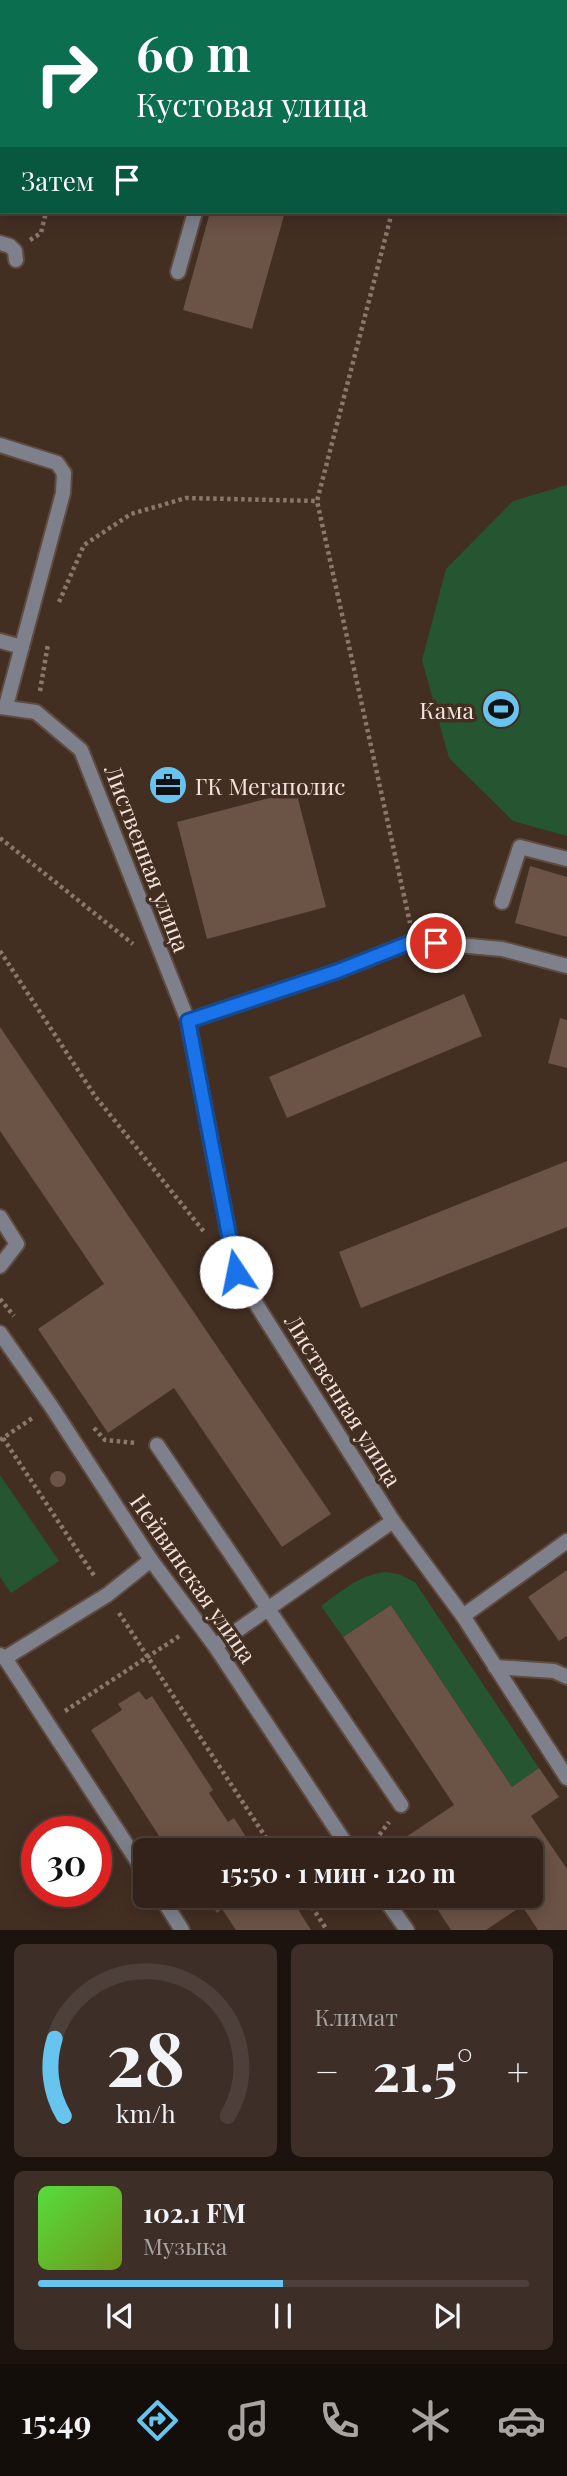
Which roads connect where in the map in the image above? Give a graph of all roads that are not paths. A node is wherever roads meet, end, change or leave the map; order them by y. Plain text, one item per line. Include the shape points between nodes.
1 (194, 214) edge
2 (0, 243) edge
3 (16, 255) road end
4 (178, 272) dead end
5 (0, 445) edge
6 (0, 641) edge
7 (22, 647) junction
8 (3, 707) edge
9 (567, 859) edge
10 (502, 902) dead end
11 (567, 966) edge
12 (188, 1021) junction
13 (0, 1217) edge
14 (0, 1266) edge
15 (0, 1333) edge
16 (158, 1445) road end
17 (393, 1521) junction
18 (567, 1541) edge
19 (151, 1560) junction
20 (268, 1608) junction
21 (463, 1616) junction
22 (215, 1646) junction
23 (2, 1657) edge
24 (495, 1667) junction
25 (567, 1676) edge
26 (567, 1778) edge
27 (401, 1805) road end
28 (343, 1838) edge
29 (133, 1855) edge
30 (168, 1908) edge
31 (391, 1908) edge
32 (182, 1930) edge
33 (407, 1930) edge

1 - 4 street
2 - 3 street via 10,246
5 - 7 street via 57,463 64,473 63,493
6 - 7 street
7 - 8 street
8 - 12 street, Лиственная улица via 36,712 81,750
9 - 10 street via 520,847
11 - 12 street via 502,949 414,941
12 - 17 street, Лиственная улица via 236,1272
13 - 14 street via 17,1244
15 - 19 street, Нейвинская улица
16 - 20 street
17 - 20 street, Лиственная улица
17 - 21 street
18 - 21 street
19 - 22 street, Нейвинская улица
19 - 23 street via 107,1595
20 - 22 street, Лиственная улица
20 - 27 street
21 - 24 street
22 - 28 street, Нейвинская улица
23 - 29 street
24 - 25 street
24 - 26 street
30 - 32 street
31 - 33 street

